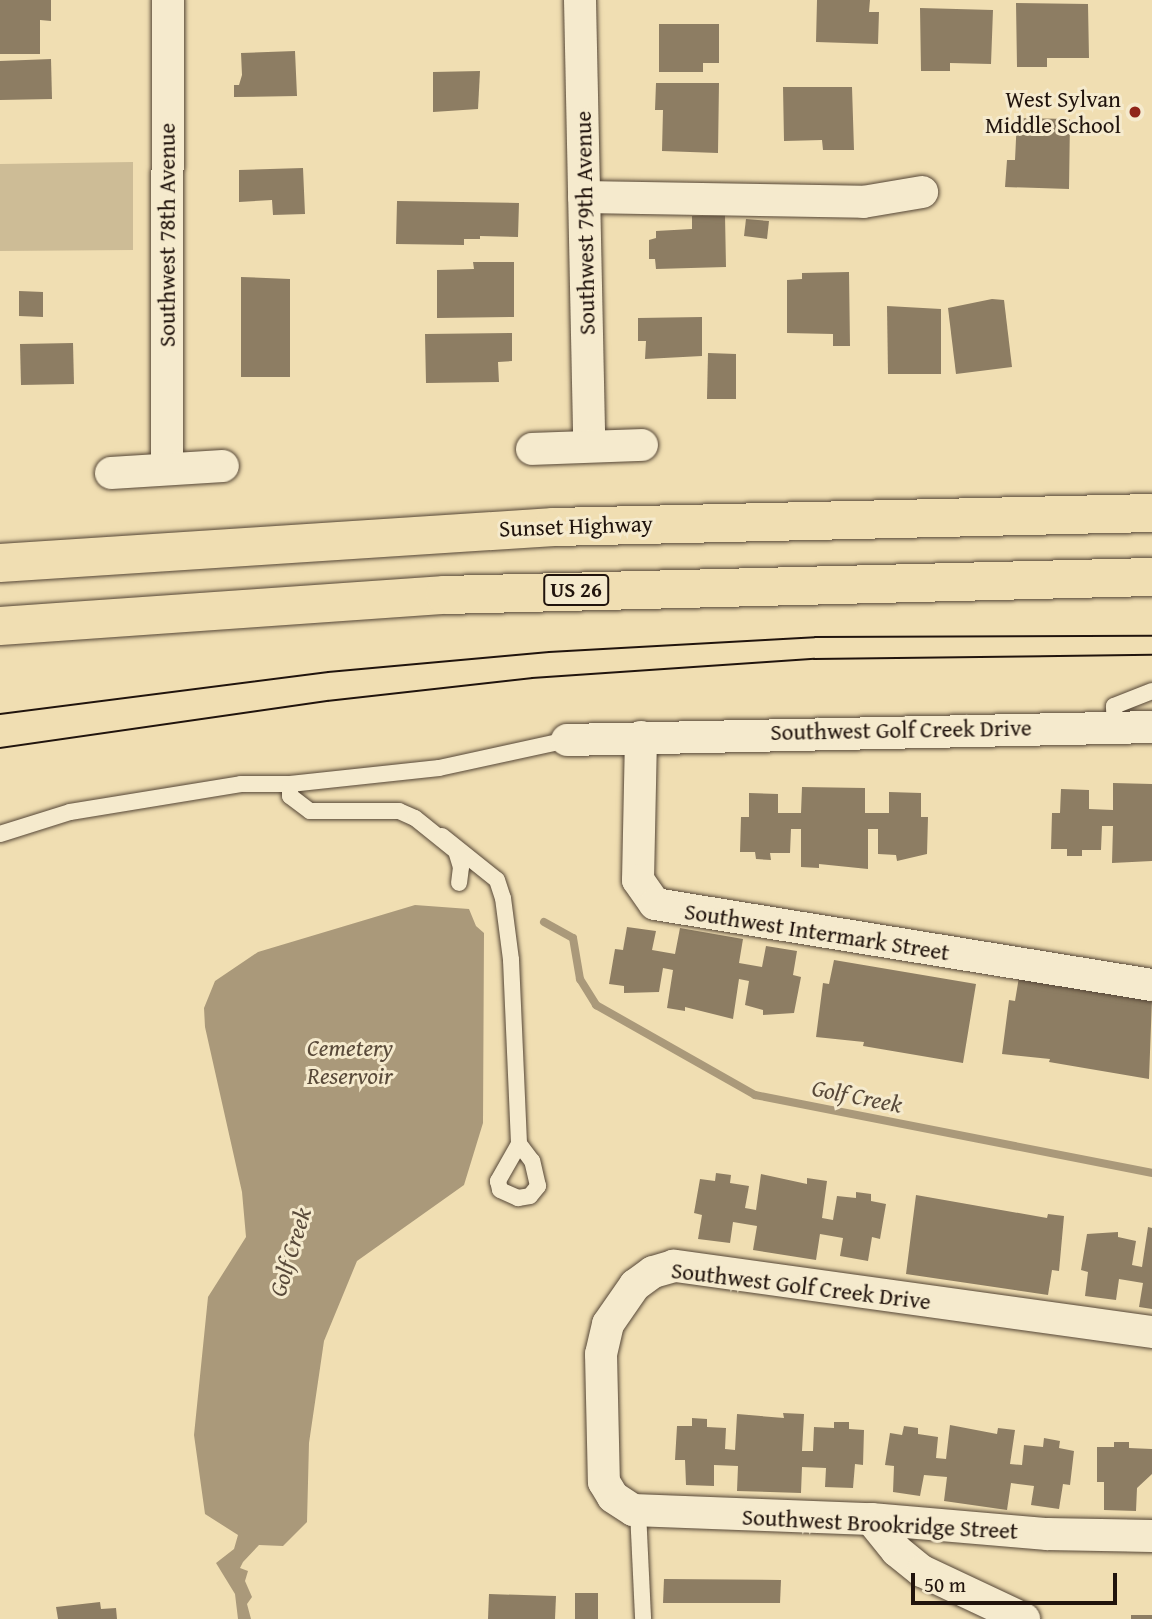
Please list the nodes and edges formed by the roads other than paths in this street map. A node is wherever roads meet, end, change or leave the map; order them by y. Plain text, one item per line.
1 (167, 0) edge
2 (580, 0) edge
3 (922, 192) dead end
4 (584, 197) junction
5 (642, 445) dead end
6 (589, 446) junction
7 (532, 449) dead end
8 (223, 466) dead end
9 (167, 469) junction
10 (111, 473) dead end
11 (1152, 513) edge
12 (0, 563) edge
13 (1152, 577) edge
14 (0, 626) edge
15 (1152, 691) edge
16 (1115, 727) junction
17 (1152, 727) edge
18 (641, 737) junction
19 (567, 740) joint
20 (290, 784) junction
21 (0, 834) edge
22 (442, 836) junction
23 (458, 883) dead end
24 (1152, 985) edge
25 (519, 1144) dead end
26 (1152, 1332) edge
27 (626, 1504) junction
28 (871, 1519) junction
29 (1152, 1536) edge
30 (643, 1619) edge
31 (1024, 1619) edge

1 - 9 street, Southwest 78th Avenue
2 - 4 street, Southwest 79th Avenue
3 - 4 street
4 - 6 street, Southwest 79th Avenue
5 - 6 street
6 - 7 street
8 - 9 street
9 - 10 street
11 - 12 highway, Sunset Highway
13 - 14 highway, US 26
15 - 16 lane
16 - 17 street, Southwest Golf Creek Drive
16 - 18 street, Southwest Golf Creek Drive
18 - 19 street, Southwest Golf Creek Drive
18 - 24 street, Southwest Intermark Street
19 - 20 lane
20 - 21 lane
20 - 22 lane
22 - 23 lane
22 - 25 lane
26 - 27 street, Southwest Golf Creek Drive
27 - 28 street, Southwest Brookridge Street
27 - 30 lane
28 - 29 street, Southwest Brookridge Street
28 - 31 street

